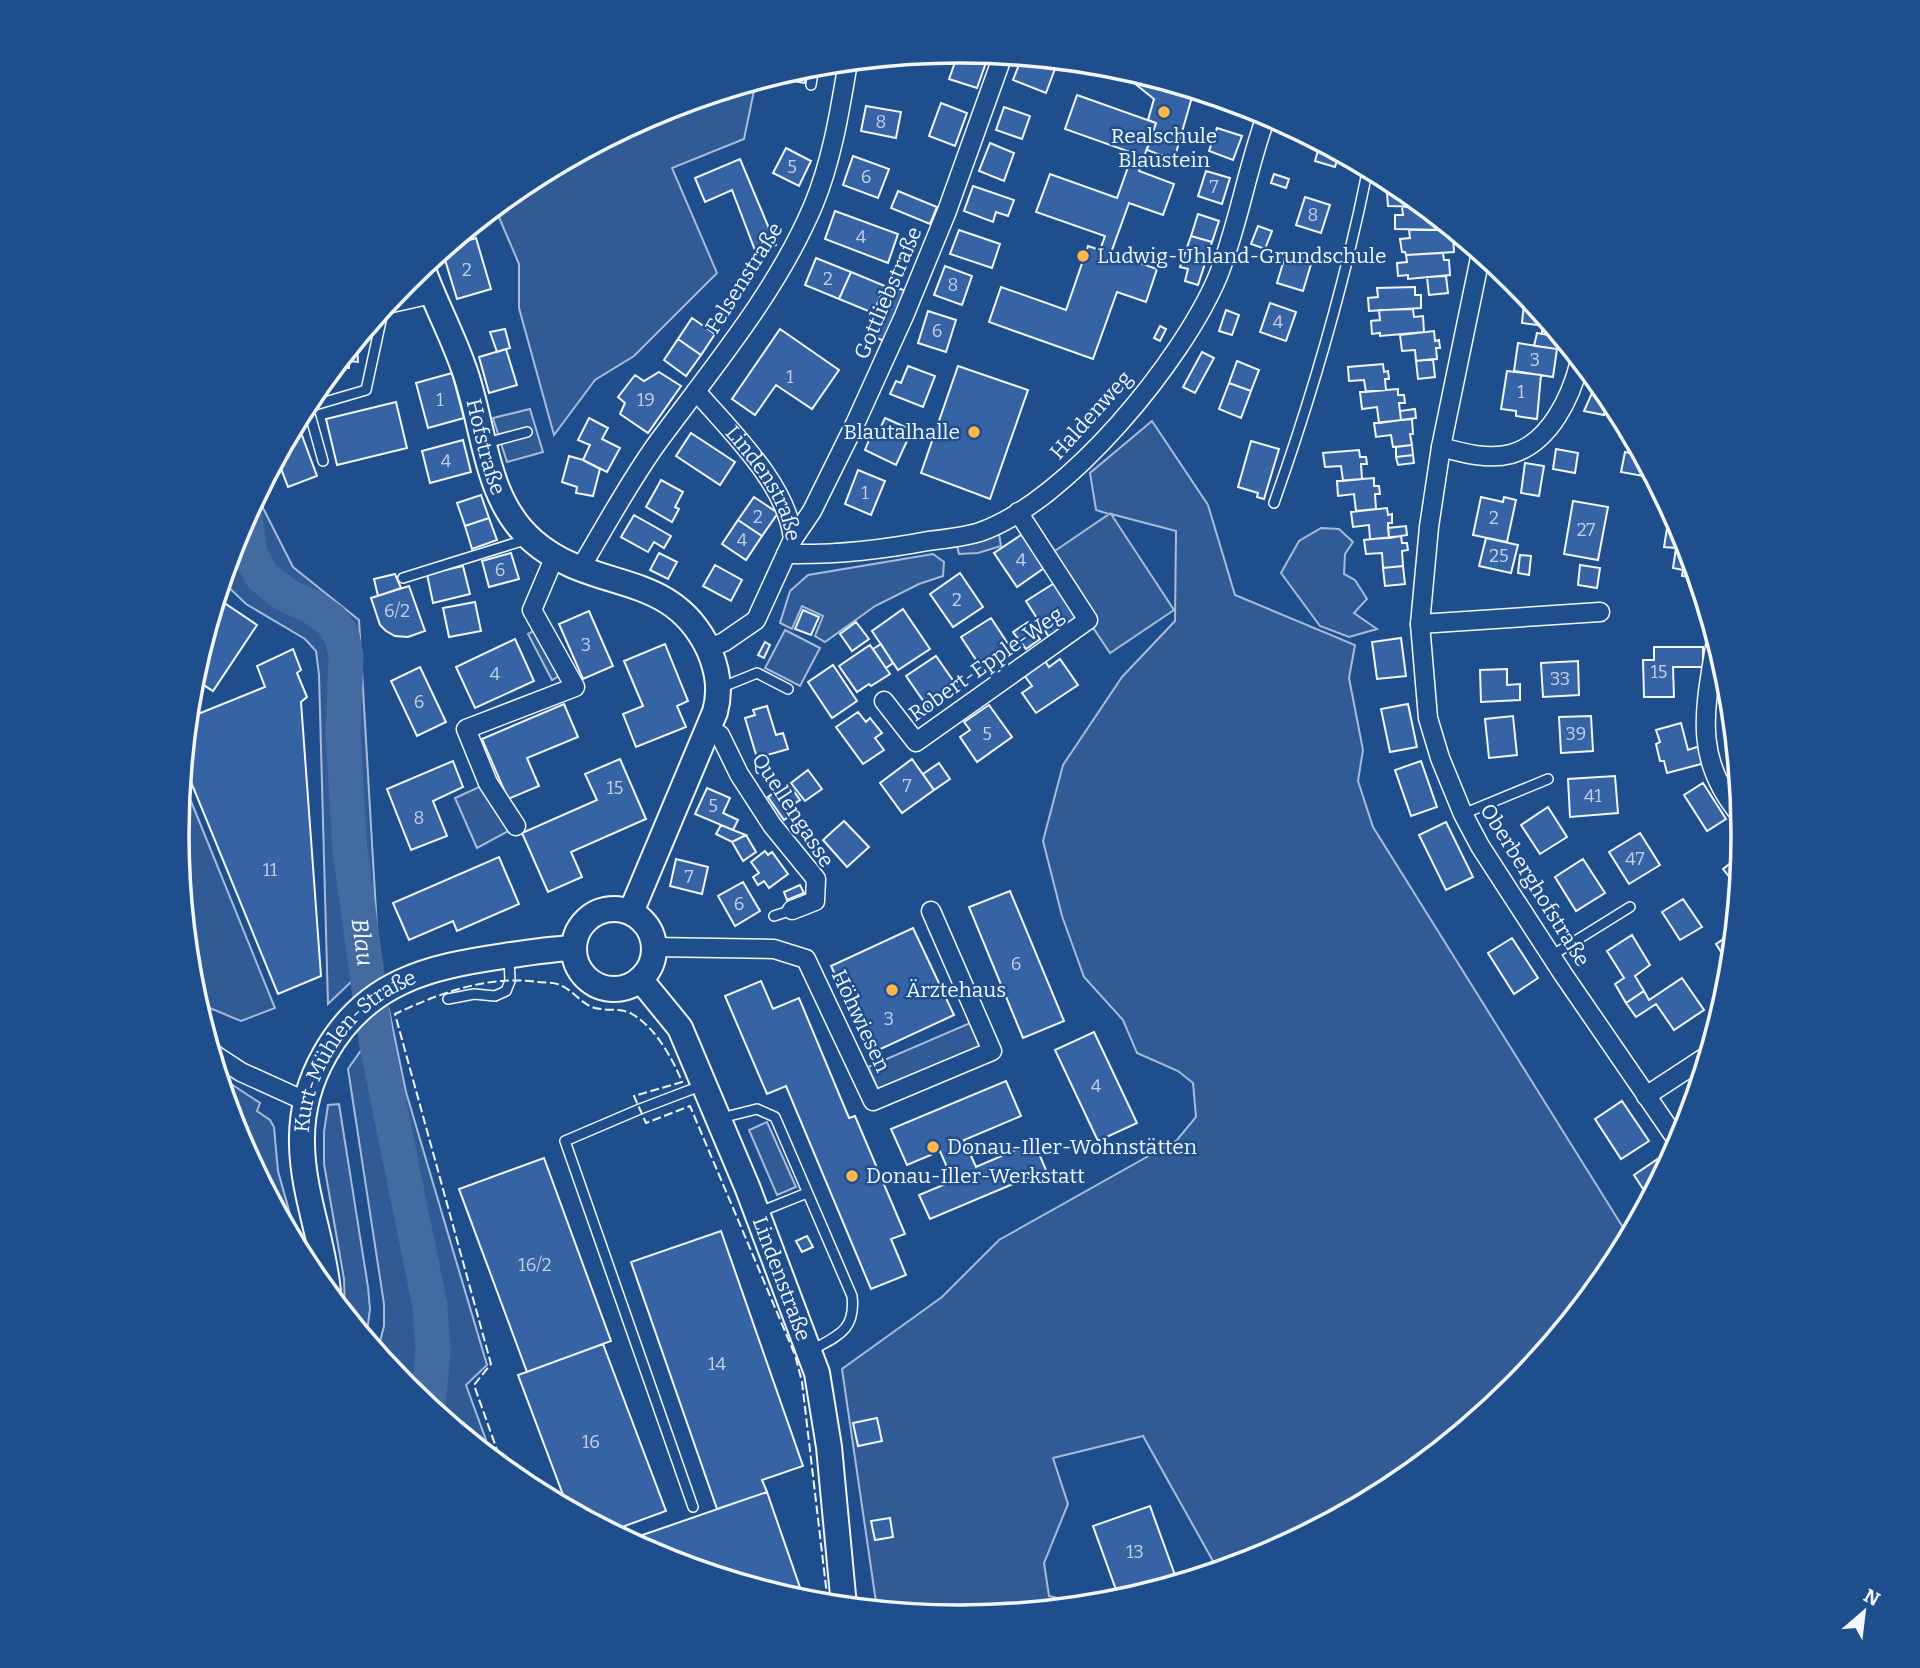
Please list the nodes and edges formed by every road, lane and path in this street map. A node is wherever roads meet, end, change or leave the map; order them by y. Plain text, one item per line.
1 (1000, 65) edge
2 (846, 72) edge
3 (812, 78) edge
4 (811, 85) dead end
5 (1263, 126) edge
6 (1366, 179) edge
7 (1479, 264) edge
8 (426, 278) edge
9 (432, 294) junction
10 (403, 301) edge
11 (381, 325) edge
12 (1576, 371) edge
13 (696, 391) junction
14 (321, 403) edge
15 (312, 417) edge
16 (527, 432) dead end
17 (484, 443) junction
18 (1441, 447) junction
19 (323, 461) dead end
20 (1274, 503) dead end
21 (1018, 512) junction
22 (531, 539) junction
23 (790, 546) junction
24 (555, 556) junction
25 (580, 569) junction
26 (403, 578) dead end
27 (1600, 612) dead end
28 (1420, 624) junction
29 (708, 649) junction
30 (1712, 667) edge
31 (785, 684) dead end
32 (719, 689) junction
33 (884, 701) dead end
34 (709, 728) junction
35 (1548, 779) dead end
36 (1730, 803) edge
37 (1463, 814) junction
38 (516, 826) dead end
39 (1630, 907) dead end
40 (792, 910) joint
41 (931, 911) dead end
42 (631, 912) junction
43 (774, 916) dead end
44 (654, 947) junction
45 (573, 948) junction
46 (508, 955) junction
47 (1551, 956) junction
48 (640, 979) junction
49 (448, 999) dead end
50 (223, 1060) edge
51 (1696, 1063) edge
52 (705, 1084) junction
53 (1646, 1096) junction
54 (305, 1101) junction
55 (719, 1119) junction
56 (1671, 1131) edge
57 (807, 1193) junction
58 (757, 1213) junction
59 (323, 1268) edge
60 (810, 1352) junction
61 (693, 1507) dead end
62 (843, 1595) edge

1 - 23 street, Gottliebstraße
2 - 13 street, Felsenstraße
3 - 4 lane
5 - 21 street, Haldenweg
6 - 20 lane
7 - 18 street, Oberberghofstraße
8 - 9 street, Hofstraße
9 - 10 street
9 - 17 street, Hofstraße
11 - 14 lane
12 - 18 street
13 - 23 street, Lindenstraße
13 - 25 street
15 - 19 lane
16 - 17 lane
17 - 22 street, Hofstraße
18 - 28 street, Oberberghofstraße
21 - 23 street, Haldenweg
21 - 33 street, Robert-Epple-Weg
22 - 24 street, Hofstraße
22 - 26 lane
23 - 29 street, Lindenstraße
24 - 25 street, Hofstraße
24 - 38 street
25 - 29 street, Hofstraße
27 - 28 street
28 - 37 street, Oberberghofstraße
29 - 32 street
30 - 36 street
31 - 32 lane
32 - 34 street
34 - 40 street, Quellengasse
34 - 42 street
35 - 37 lane
37 - 47 street, Oberberghofstraße
39 - 47 lane
40 - 43 lane
41 - 44 street, Höhwiesen
42 - 44 street
42 - 45 street
44 - 48 street
45 - 46 street, Kurt-Mühlen-Straße
45 - 48 street
46 - 49 lane
46 - 54 street, Kurt-Mühlen-Straße
47 - 53 street, Oberberghofstraße
48 - 52 street, Lindenstraße
50 - 54 street
51 - 53 street
52 - 55 street, Lindenstraße
52 - 61 lane
53 - 56 street, Oberberghofstraße
54 - 59 street, Kurt-Mühlen-Straße
55 - 57 lane
55 - 58 street, Lindenstraße
57 - 58 lane
57 - 60 lane
58 - 60 street, Lindenstraße
60 - 62 street, Lindenstraße

